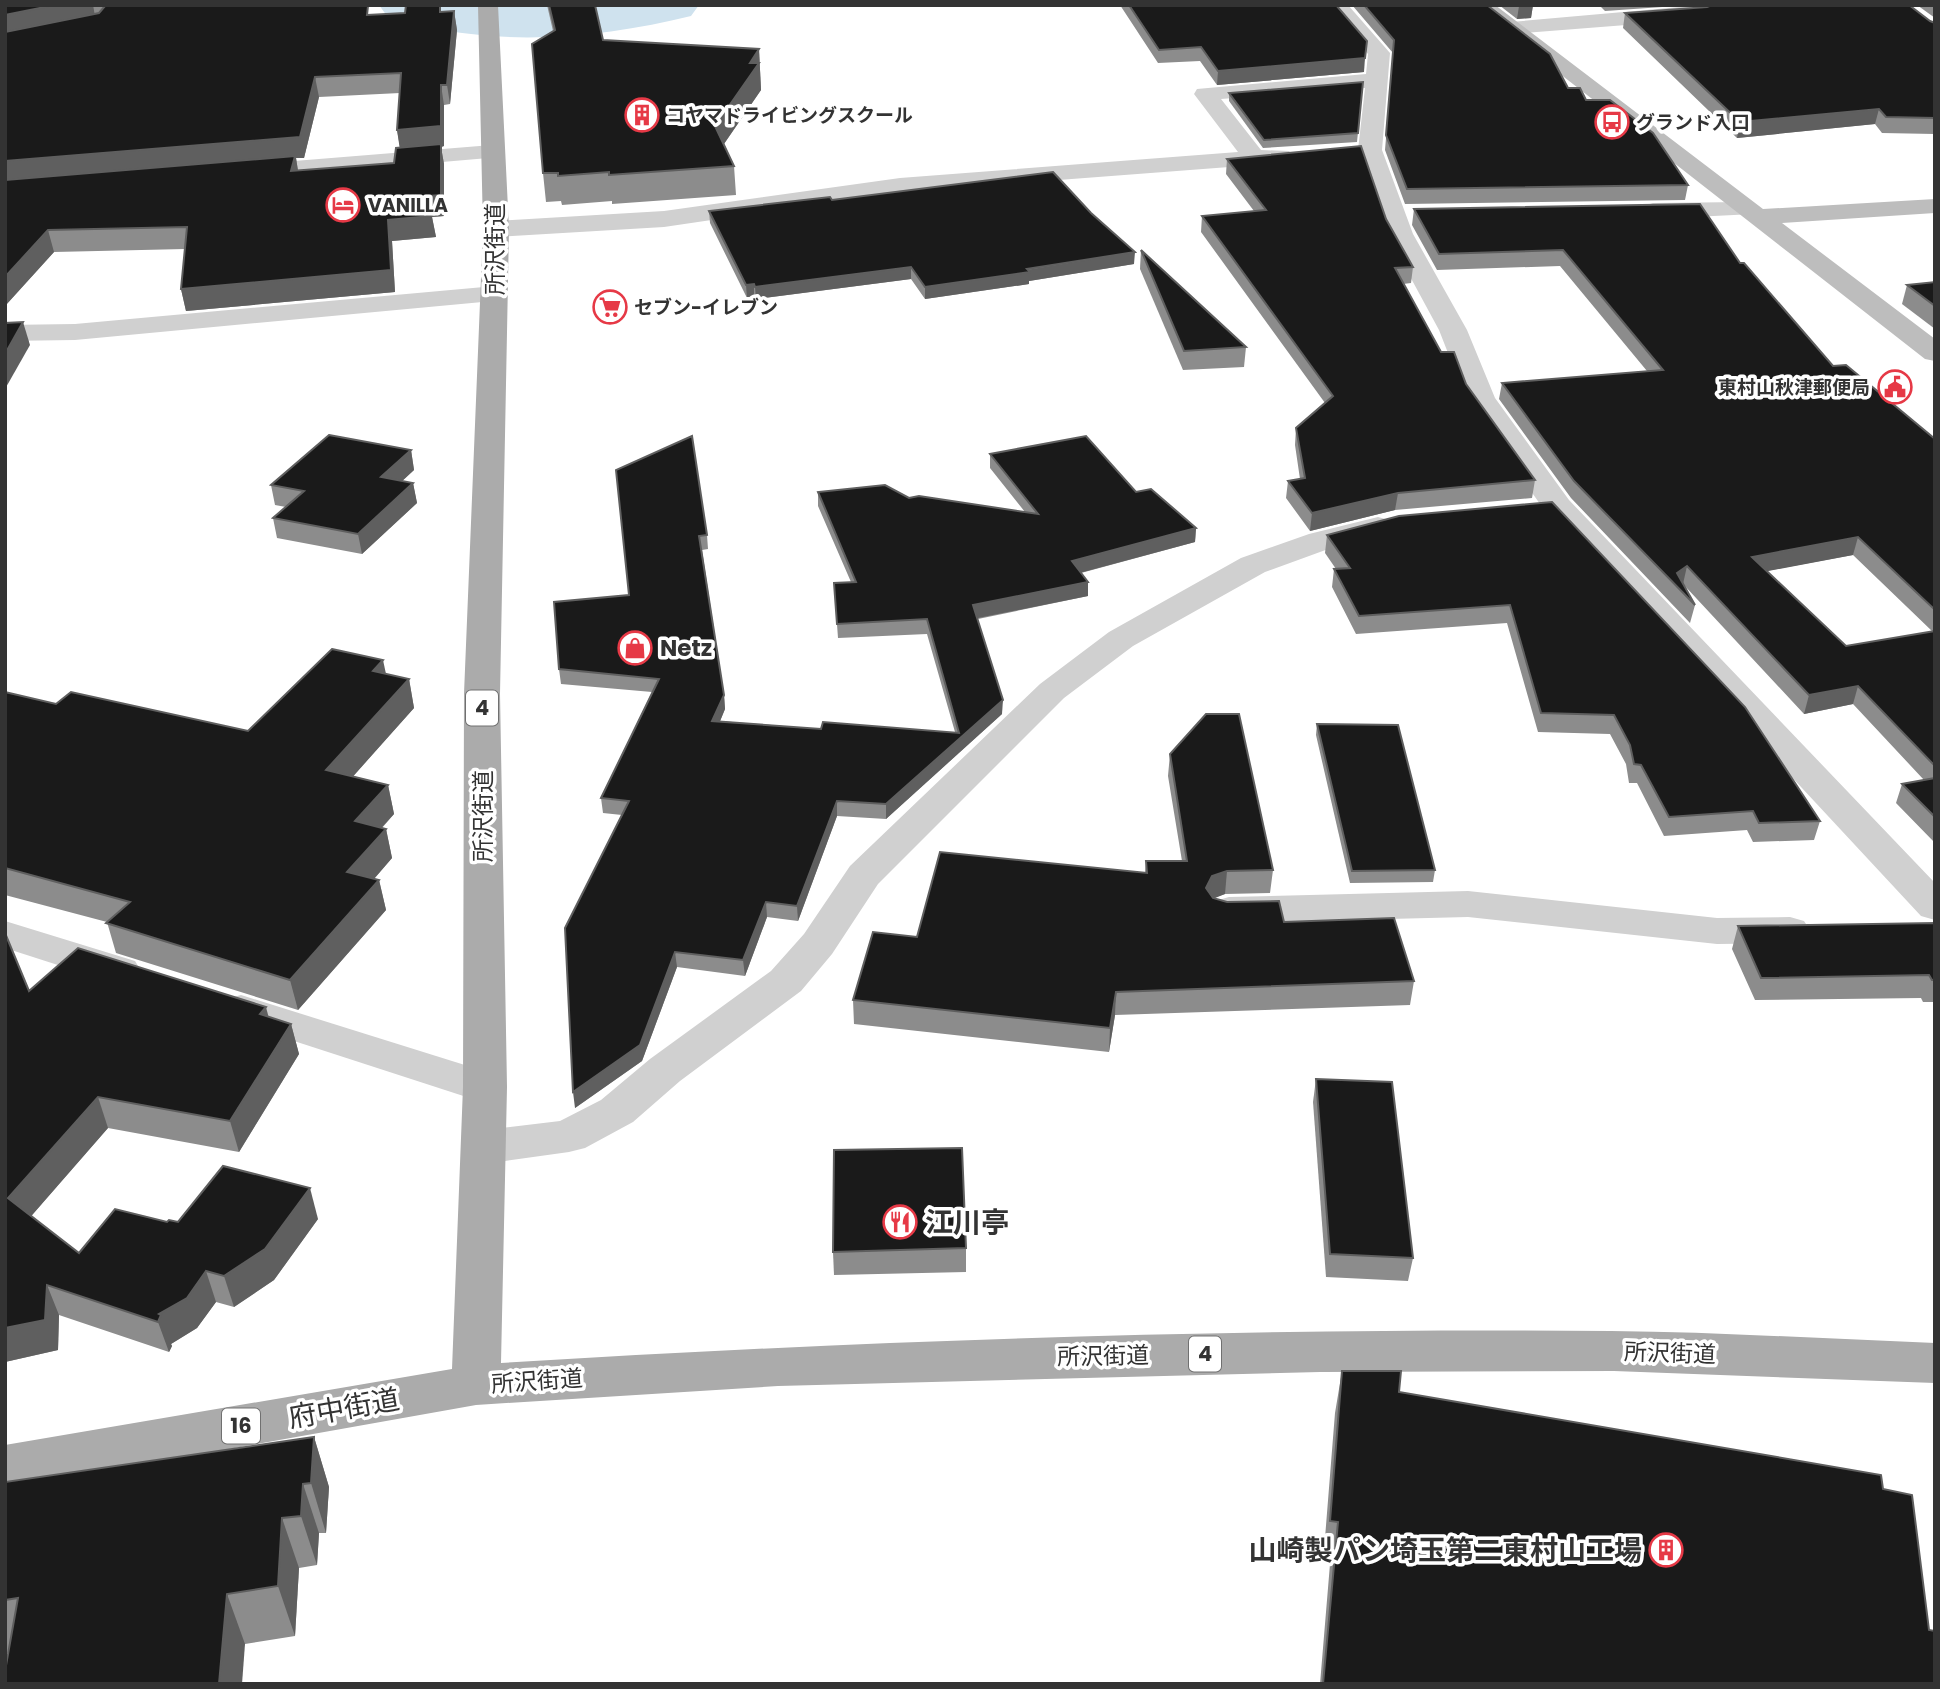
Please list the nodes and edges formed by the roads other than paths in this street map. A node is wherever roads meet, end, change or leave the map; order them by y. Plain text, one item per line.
1 (1336, 5) edge
2 (1482, 5) edge
3 (1713, 5) edge
4 (1588, 13) edge
5 (488, 18) edge
6 (1511, 29) junction
7 (1375, 80) junction
8 (492, 152) junction
9 (1306, 154) edge
10 (1254, 158) junction
11 (228, 174) edge
12 (1935, 206) edge
13 (1623, 211) edge
14 (1751, 213) junction
15 (496, 229) junction
16 (495, 294) junction
17 (5, 333) edge
18 (1935, 353) edge
19 (1558, 507) junction
20 (1518, 510) edge
21 (1410, 521) edge
22 (1226, 910) edge
23 (1926, 922) edge
24 (1826, 930) edge
25 (5, 934) edge
26 (155, 982) edge
27 (207, 999) edge
28 (485, 1087) junction
29 (484, 1147) junction
30 (1935, 1363) edge
31 (476, 1385) junction
32 (5, 1467) edge

1 - 7 street
2 - 6 street
3 - 4 street
4 - 6 street
5 - 8 main road, 所沢街道 / 4
6 - 14 street
7 - 10 street
7 - 19 street
8 - 11 street
8 - 15 main road, 所沢街道 / 4
9 - 10 street
10 - 15 street
12 - 14 street
13 - 14 street
14 - 18 street
15 - 16 main road, 所沢街道 / 4
16 - 17 street
16 - 28 main road, 所沢街道 / 4
19 - 20 street
19 - 23 street
21 - 29 street
22 - 24 street
25 - 26 street
27 - 28 street
28 - 29 main road, 所沢街道 / 4
29 - 31 main road, 所沢街道 / 4
30 - 31 main road, 所沢街道 / 4
31 - 32 main road, 府中街道 / 16

